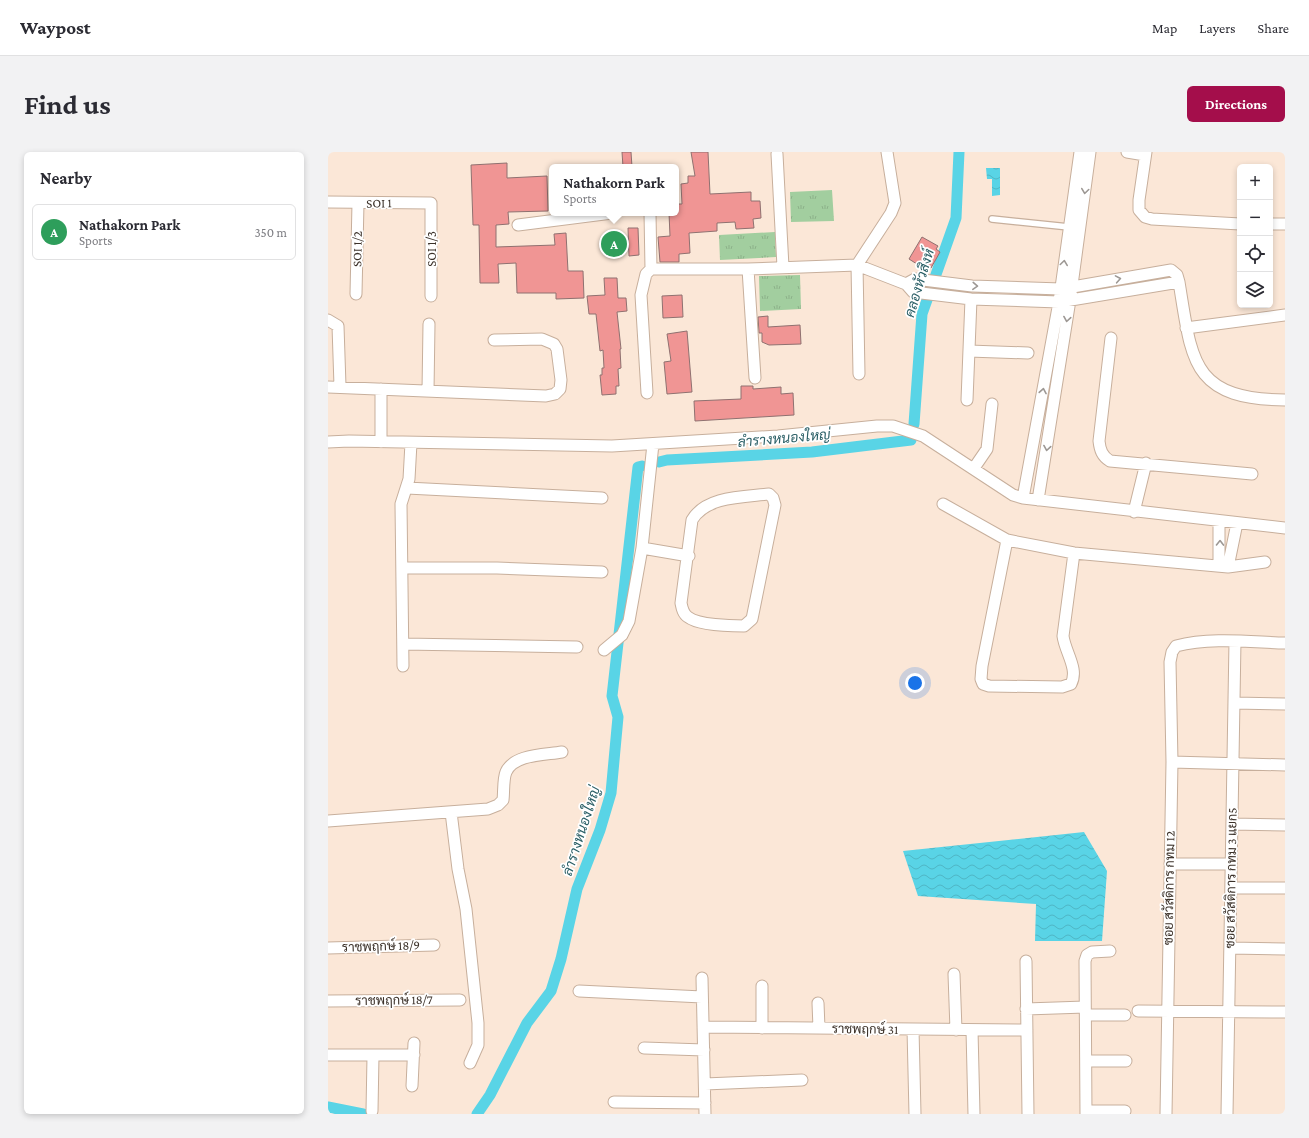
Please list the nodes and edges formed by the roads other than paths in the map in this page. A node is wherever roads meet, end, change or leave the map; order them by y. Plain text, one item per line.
1 (887, 152) edge
2 (1080, 152) edge
3 (1090, 152) edge
4 (1127, 152) edge
5 (1146, 153) edge
6 (777, 154) dead end
7 (328, 202) edge
8 (431, 203) joint
9 (358, 204) junction
10 (588, 216) edge
11 (650, 216) edge
12 (992, 219) dead end
13 (1237, 224) edge
14 (1273, 224) edge
15 (1285, 224) edge
16 (518, 225) dead end
17 (1069, 227) junction
18 (857, 265) junction
19 (783, 267) junction
20 (652, 269) junction
21 (748, 269) junction
22 (1179, 282) junction
23 (906, 284) junction
24 (1066, 288) junction
25 (356, 294) dead end
26 (431, 296) dead end
27 (971, 299) junction
28 (1064, 301) junction
29 (1285, 315) edge
30 (328, 320) edge
31 (429, 324) dead end
32 (1186, 328) junction
33 (1111, 338) dead end
34 (494, 340) dead end
35 (969, 351) junction
36 (1028, 353) dead end
37 (859, 374) dead end
38 (755, 378) dead end
39 (328, 386) edge
40 (340, 386) junction
41 (381, 389) junction
42 (428, 391) junction
43 (647, 393) dead end
44 (967, 400) dead end
45 (1285, 400) edge
46 (992, 404) dead end
47 (328, 442) edge
48 (381, 442) junction
49 (410, 443) junction
50 (653, 444) junction
51 (1146, 463) junction
52 (974, 468) junction
53 (1252, 474) dead end
54 (407, 488) junction
55 (602, 498) dead end
56 (1023, 498) junction
57 (1038, 500) junction
58 (943, 504) dead end
59 (1134, 512) junction
60 (1219, 521) junction
61 (1237, 523) junction
62 (1285, 528) edge
63 (1007, 540) junction
64 (642, 548) junction
65 (1074, 553) junction
66 (689, 556) junction
67 (1265, 562) dead end
68 (1224, 566) junction
69 (402, 568) junction
70 (602, 572) dead end
71 (1235, 641) junction
72 (1285, 643) edge
73 (403, 644) junction
74 (577, 647) dead end
75 (608, 648) dead end
76 (403, 666) dead end
77 (1234, 703) junction
78 (1285, 704) edge
79 (562, 752) dead end
80 (1172, 762) junction
81 (1233, 764) junction
82 (1285, 765) edge
83 (451, 812) junction
84 (328, 821) edge
85 (1232, 824) junction
86 (1285, 825) edge
87 (1170, 864) junction
88 (1231, 864) junction
89 (1231, 888) junction
90 (1285, 888) edge
91 (434, 944) dead end
92 (328, 948) edge
93 (1230, 948) junction
94 (1285, 949) edge
95 (1110, 951) dead end
96 (1026, 961) dead end
97 (954, 974) dead end
98 (702, 978) dead end
99 (762, 986) dead end
100 (579, 991) dead end
101 (702, 997) junction
102 (460, 1000) dead end
103 (328, 1001) edge
104 (818, 1003) dead end
105 (1026, 1009) junction
106 (1086, 1011) junction
107 (1138, 1011) dead end
108 (1167, 1011) junction
109 (1229, 1012) junction
110 (1285, 1012) edge
111 (1125, 1015) dead end
112 (703, 1027) junction
113 (762, 1028) junction
114 (819, 1028) junction
115 (913, 1029) junction
116 (956, 1030) junction
117 (972, 1030) junction
118 (1027, 1030) junction
119 (414, 1044) dead end
120 (644, 1048) dead end
121 (704, 1050) junction
122 (328, 1055) edge
123 (414, 1055) junction
124 (373, 1056) junction
125 (1086, 1061) junction
126 (1126, 1061) dead end
127 (470, 1063) dead end
128 (802, 1080) dead end
129 (705, 1084) junction
130 (412, 1086) dead end
131 (614, 1102) dead end
132 (705, 1102) junction
133 (372, 1111) dead end
134 (1125, 1111) dead end
135 (1086, 1112) edge
136 (705, 1114) edge
137 (915, 1114) edge
138 (974, 1114) edge
139 (1028, 1114) edge
140 (1166, 1114) edge
141 (1227, 1114) edge

1 - 18 street
2 - 17 street
3 -> 24 street
4 - 5 street
5 - 13 street
6 - 19 street
7 - 9 street, SOI 1
8 - 9 street, SOI 1
8 - 26 street, SOI 1/3
9 - 25 street, SOI 1/2
10 - 16 street
11 - 20 street
12 - 17 lane
14 - 15 street
24 -> 17 street
18 - 19 street
18 - 23 street
18 - 37 street
19 - 21 street
20 - 21 street
20 - 43 street
21 - 38 street
24 -> 22 street
22 - 28 street
22 - 32 street
23 -> 24 street
23 - 27 street
24 - 28 street
27 - 28 street
27 - 35 street
56 -> 28 street
28 -> 57 street
29 - 32 street
30 - 40 street
31 - 42 street
32 - 45 street
33 - 51 street
34 - 42 street
35 - 36 street
35 - 44 street
39 - 40 street
40 - 41 street
41 - 42 street
41 - 48 street
46 - 52 street
47 - 48 street
48 - 49 street
49 - 50 street
49 - 54 street
50 - 52 street
50 - 64 street
51 - 53 street
51 - 59 street
52 - 56 street
54 - 55 street
54 - 69 street
56 - 57 street
57 - 59 street
58 - 63 street
59 - 60 street
60 - 61 street
68 -> 60 street
61 - 62 street
61 - 68 street
63 - 65 street
63 - 65 street
64 - 66 street
64 - 75 street
65 - 68 street
66 - 66 street
67 - 68 street
69 - 70 street
69 - 73 street
71 - 72 street
71 - 77 street, ซอย สวัสดิการ กทม 3 แยก5
71 - 80 street, ซอย สวัสดิการ กทม 12
73 - 74 street
73 - 76 street
77 - 78 street
77 - 81 street, ซอย สวัสดิการ กทม 3 แยก5
79 - 83 street
80 - 81 street
80 - 87 street, ซอย สวัสดิการ กทม 12
81 - 82 street
81 - 85 street, ซอย สวัสดิการ กทม 3 แยก5
83 - 84 street
83 - 127 street
85 - 86 street
85 - 88 street, ซอย สวัสดิการ กทม 3 แยก5
87 - 88 street
87 - 108 street, ซอย สวัสดิการ กทม 12
88 - 89 street, ซอย สวัสดิการ กทม 3 แยก5
89 - 90 street
89 - 93 street, ซอย สวัสดิการ กทม 3 แยก5
91 - 92 street, ราชพฤกษ์ 18/9
93 - 94 street
93 - 109 street, ซอย สวัสดิการ กทม 3 แยก5
95 - 106 street
96 - 105 street
97 - 116 street
98 - 101 street
99 - 113 street
100 - 101 street
101 - 112 street
102 - 103 street, ราชพฤกษ์ 18/7
104 - 114 street
105 - 106 street
105 - 118 street
106 - 111 street
106 - 125 street
107 - 108 street
108 - 109 street
108 - 140 street, ซอย สวัสดิการ กทม 12
109 - 110 street
109 - 141 street, ซอย สวัสดิการ กทม 3 แยก5
112 - 113 street, ราชพฤกษ์ 31
112 - 121 street
113 - 114 street, ราชพฤกษ์ 31
114 - 115 street, ราชพฤกษ์ 31
115 - 116 street, ราชพฤกษ์ 31
115 - 137 street
116 - 117 street, ราชพฤกษ์ 31
117 - 118 street, ราชพฤกษ์ 31
117 - 138 street
118 - 139 street
119 - 123 street
120 - 121 street
121 - 129 street
122 - 124 street
123 - 124 street
123 - 130 street
124 - 133 street
125 - 126 street
125 - 135 street
128 - 129 street
129 - 132 street
131 - 132 street
132 - 136 street
134 - 135 street

